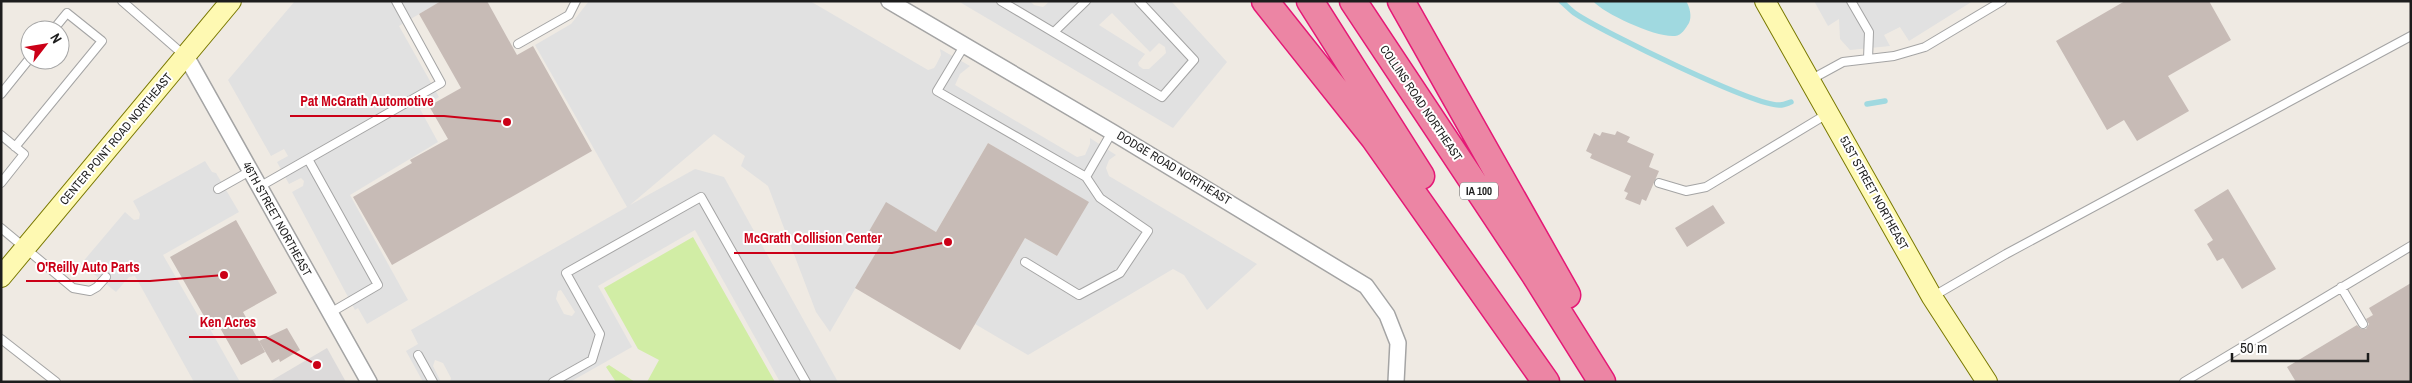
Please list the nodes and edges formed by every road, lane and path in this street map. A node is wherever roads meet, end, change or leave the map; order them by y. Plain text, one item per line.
1 (122, 1) edge
2 (231, 1) edge
3 (396, 1) edge
4 (576, 1) edge
5 (1001, 1) edge
6 (1086, 1) edge
7 (1139, 1) edge
8 (1264, 1) edge
9 (1310, 1) edge
10 (1353, 1) edge
11 (1401, 1) edge
12 (1765, 1) edge
13 (1851, 1) edge
14 (2002, 1) edge
15 (892, 2) edge
16 (61, 20) edge
17 (1054, 32) junction
18 (2411, 36) edge
19 (518, 44) dead end
20 (964, 46) junction
21 (186, 56) junction
22 (1868, 59) junction
23 (20, 70) edge
24 (1810, 80) junction
25 (1, 94) edge
26 (1828, 113) junction
27 (1112, 132) junction
28 (1, 135) edge
29 (16, 147) junction
30 (308, 159) junction
31 (250, 171) junction
32 (1086, 177) junction
33 (1, 183) edge
34 (1659, 184) dead end
35 (259, 187) junction
36 (218, 190) dead end
37 (1, 228) edge
38 (2411, 246) edge
39 (25, 248) junction
40 (1025, 262) dead end
41 (1, 277) edge
42 (106, 277) dead end
43 (2341, 287) junction
44 (1932, 297) junction
45 (330, 313) junction
46 (2363, 324) dead end
47 (1, 339) edge
48 (418, 355) dead end
49 (56, 382) edge
50 (369, 382) edge
51 (433, 382) edge
52 (553, 382) edge
53 (806, 382) edge
54 (1396, 382) edge
55 (1546, 382) edge
56 (1553, 382) edge
57 (1602, 382) edge
58 (1606, 382) edge
59 (1987, 382) edge
60 (2184, 382) edge

1 - 21 lane
2 - 21 street, CENTER POINT ROAD NORTHEAST
3 - 30 lane
4 - 19 lane
5 - 17 lane
6 - 17 lane
7 - 17 lane
8 - 55 highway
9 - 56 highway
10 - 57 highway, COLLINS ROAD NORTHEAST / IA 100
11 - 58 highway
12 - 24 street, 51ST STREET NORTHEAST
13 - 22 lane
14 - 22 lane
15 - 20 street, DODGE ROAD NORTHEAST
16 - 29 lane
18 - 44 lane
20 - 27 street, DODGE ROAD NORTHEAST
20 - 32 lane
21 - 31 street, 46TH STREET NORTHEAST
21 - 39 street, CENTER POINT ROAD NORTHEAST
22 - 24 lane
23 - 25 lane
24 - 26 street, 51ST STREET NORTHEAST
26 - 34 lane
26 - 44 street, 51ST STREET NORTHEAST
27 - 32 lane
27 - 54 street, DODGE ROAD NORTHEAST
28 - 29 lane
29 - 33 lane
30 - 35 lane
30 - 45 lane
31 - 35 street, 46TH STREET NORTHEAST
31 - 36 lane
32 - 40 lane
35 - 45 street, 46TH STREET NORTHEAST
37 - 39 lane
38 - 43 lane
39 - 41 street, CENTER POINT ROAD NORTHEAST
39 - 42 lane
43 - 46 lane
43 - 60 lane
44 - 59 street, 51ST STREET NORTHEAST
45 - 50 street, 46TH STREET NORTHEAST
47 - 49 lane
48 - 51 lane
52 - 53 lane

